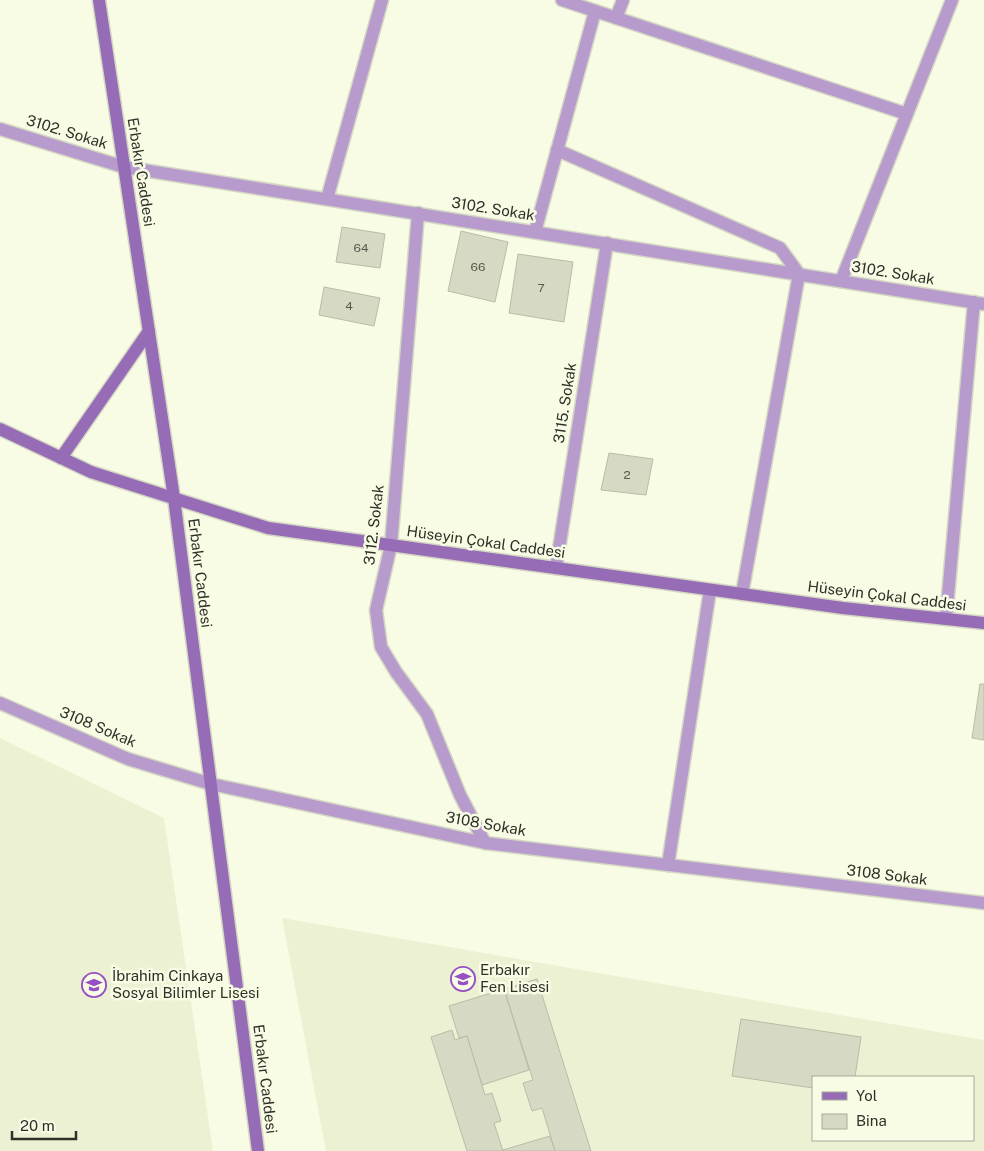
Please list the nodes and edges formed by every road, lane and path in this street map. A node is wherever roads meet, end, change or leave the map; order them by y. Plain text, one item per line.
1 (99, 0) edge
2 (382, 0) edge
3 (562, 0) edge
4 (623, 0) edge
5 (952, 0) edge
6 (595, 11) junction
7 (616, 18) junction
8 (907, 114) junction
9 (0, 129) edge
10 (557, 150) junction
11 (124, 166) junction
12 (327, 199) junction
13 (418, 214) junction
14 (535, 232) junction
15 (606, 243) junction
16 (799, 274) junction
17 (841, 281) junction
18 (979, 303) edge
19 (149, 332) junction
20 (0, 429) edge
21 (61, 458) junction
22 (174, 498) junction
23 (391, 545) junction
24 (556, 568) junction
25 (710, 590) junction
26 (742, 594) junction
27 (946, 619) junction
28 (984, 623) edge
29 (0, 703) edge
30 (210, 784) junction
31 (485, 843) junction
32 (668, 865) junction
33 (984, 903) edge
34 (258, 1151) edge

1 - 11 street, Erbakır Caddesi
2 - 12 street
3 - 6 street
4 - 7 street
5 - 8 street
6 - 7 street
6 - 10 street
7 - 8 street
8 - 17 street
9 - 11 street, 3102. Sokak
10 - 14 street
10 - 16 street
11 - 12 street, 3102. Sokak
11 - 19 street, Erbakır Caddesi
12 - 13 street, 3102. Sokak
13 - 14 street, 3102. Sokak
13 - 23 street, 3112. Sokak
14 - 15 street, 3102. Sokak
15 - 16 street, 3102. Sokak
15 - 24 street, 3115. Sokak
16 - 17 street, 3102. Sokak
16 - 26 street
17 - 18 street, 3102. Sokak
18 - 27 street
19 - 21 street
19 - 22 street, Erbakır Caddesi
20 - 21 street, Hüseyin Çokal Caddesi
21 - 22 street, Hüseyin Çokal Caddesi
22 - 23 street, Hüseyin Çokal Caddesi
22 - 30 street, Erbakır Caddesi
23 - 24 street, Hüseyin Çokal Caddesi
23 - 31 street, 3112. Sokak
24 - 25 street, Hüseyin Çokal Caddesi
25 - 26 street, Hüseyin Çokal Caddesi
25 - 32 street
26 - 27 street, Hüseyin Çokal Caddesi
27 - 28 street, Hüseyin Çokal Caddesi
29 - 30 street, 3108 Sokak
30 - 31 street, 3108 Sokak
30 - 34 street, Erbakır Caddesi
31 - 32 street, 3108 Sokak
32 - 33 street, 3108 Sokak

